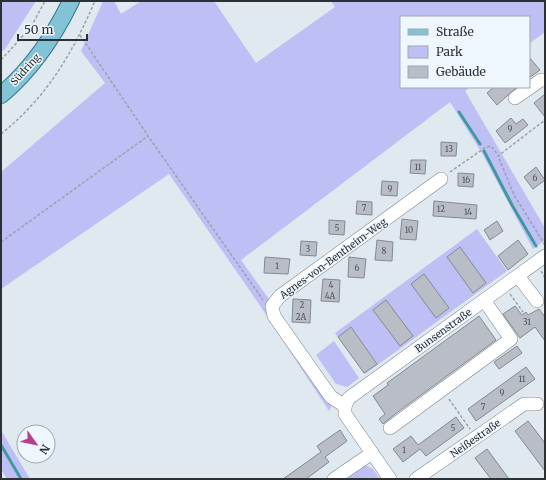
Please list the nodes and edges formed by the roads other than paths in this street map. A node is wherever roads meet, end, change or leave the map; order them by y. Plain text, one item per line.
1 (71, 1) edge
2 (545, 80) edge
3 (529, 88) edge
4 (530, 88) edge
5 (1, 95) edge
6 (515, 98) dead end
7 (441, 179) road end
8 (545, 256) edge
9 (518, 276) junction
10 (484, 300) junction
11 (537, 301) dead end
12 (536, 404) dead end
13 (345, 406) junction
14 (390, 428) dead end
15 (372, 454) junction
16 (418, 478) edge
17 (334, 479) edge
18 (390, 479) edge

1 - 5 main road, Südring
2 - 4 street
3 - 6 street
7 - 13 street, Agnes-von-Bentheim-Weg
8 - 9 street, Bunsenstraße
9 - 10 street, Bunsenstraße
9 - 11 street
10 - 13 street, Bunsenstraße
10 - 14 street
12 - 16 street, Neißestraße
13 - 15 street
15 - 17 street
15 - 18 street

